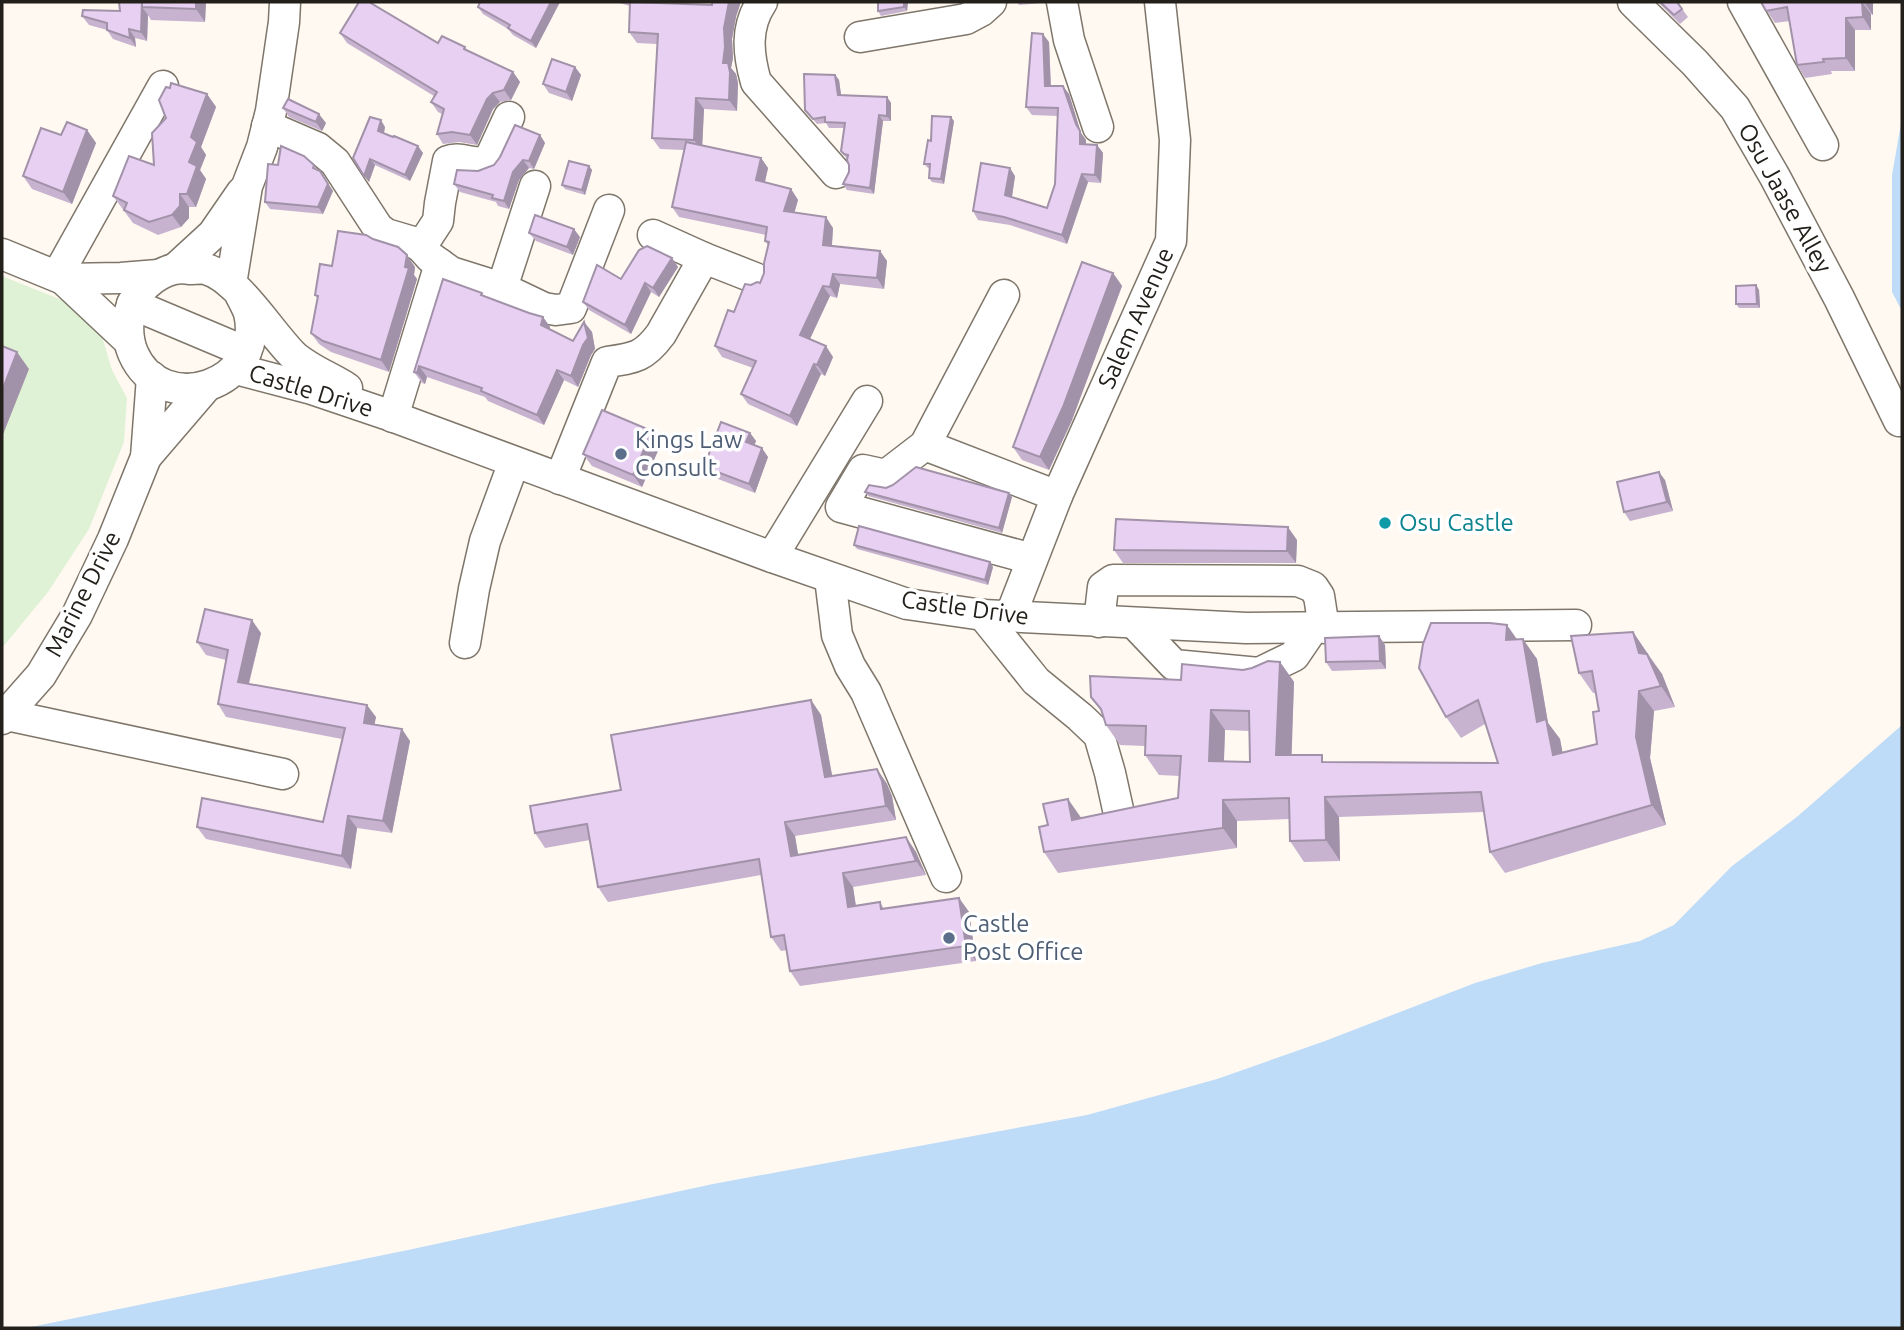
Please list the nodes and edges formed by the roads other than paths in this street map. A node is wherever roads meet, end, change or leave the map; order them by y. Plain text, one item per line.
1 (285, 2) edge
2 (762, 2) edge
3 (991, 2) edge
4 (1062, 2) edge
5 (1160, 2) edge
6 (1633, 2) edge
7 (1743, 2) edge
8 (860, 37) dead end
9 (163, 86) edge
10 (509, 117) dead end
11 (267, 127) junction
12 (1098, 127) dead end
13 (1823, 145) dead end
14 (836, 173) dead end
15 (247, 186) junction
16 (536, 186) dead end
17 (610, 210) dead end
18 (653, 236) dead end
19 (2, 254) edge
20 (431, 256) junction
21 (704, 258) junction
22 (167, 272) junction
23 (60, 277) junction
24 (755, 278) dead end
25 (502, 288) junction
26 (236, 289) junction
27 (1004, 295) dead end
28 (132, 304) junction
29 (129, 341) junction
30 (241, 360) junction
31 (152, 377) junction
32 (206, 387) junction
33 (867, 401) dead end
34 (389, 415) junction
35 (1899, 421) dead end
36 (925, 445) junction
37 (146, 457) junction
38 (514, 462) junction
39 (560, 479) junction
40 (1057, 496) junction
41 (772, 557) junction
42 (1032, 559) junction
43 (830, 578) junction
44 (1005, 617) junction
45 (1099, 622) junction
46 (1135, 624) junction
47 (1576, 625) dead end
48 (1319, 628) junction
49 (466, 643) dead end
50 (4, 717) edge
51 (283, 774) dead end
52 (1119, 814) edge
53 (946, 877) dead end

1 - 11 street
2 - 14 street
3 - 8 street
4 - 12 street
5 - 40 street, Salem Avenue
6 - 35 street, Osu Jaase Alley
7 - 13 street
9 - 23 street
10 - 20 street
11 - 15 street
11 - 20 street
15 - 22 street
15 - 26 street
16 - 25 street
17 - 25 street
18 - 21 street
19 - 23 street
20 - 25 street
20 - 34 street
21 - 24 street
21 - 39 street
22 - 23 street
22 - 26 street
22 - 28 street
23 - 29 street
26 - 30 street
26 - 34 street, Castle Drive
27 - 36 street
28 - 29 street
28 - 30 street, Castle Drive
29 - 31 street
30 - 32 street
30 - 34 street, Castle Drive
31 - 32 street
31 - 37 street, Marine Drive
32 - 37 street, Marine Drive
33 - 41 street
34 - 38 street, Castle Drive
36 - 40 street
36 - 42 street
37 - 50 street, Marine Drive
38 - 39 street, Castle Drive
38 - 49 street
39 - 41 street, Castle Drive
40 - 42 street, Salem Avenue
41 - 43 street, Castle Drive
42 - 44 street, Salem Avenue
43 - 44 street, Castle Drive
43 - 53 street
44 - 45 street, Castle Drive
44 - 52 street
45 - 46 street, Castle Drive
45 - 48 street
46 - 48 street, Castle Drive
46 - 48 street
47 - 48 street, Castle Drive
50 - 51 street

